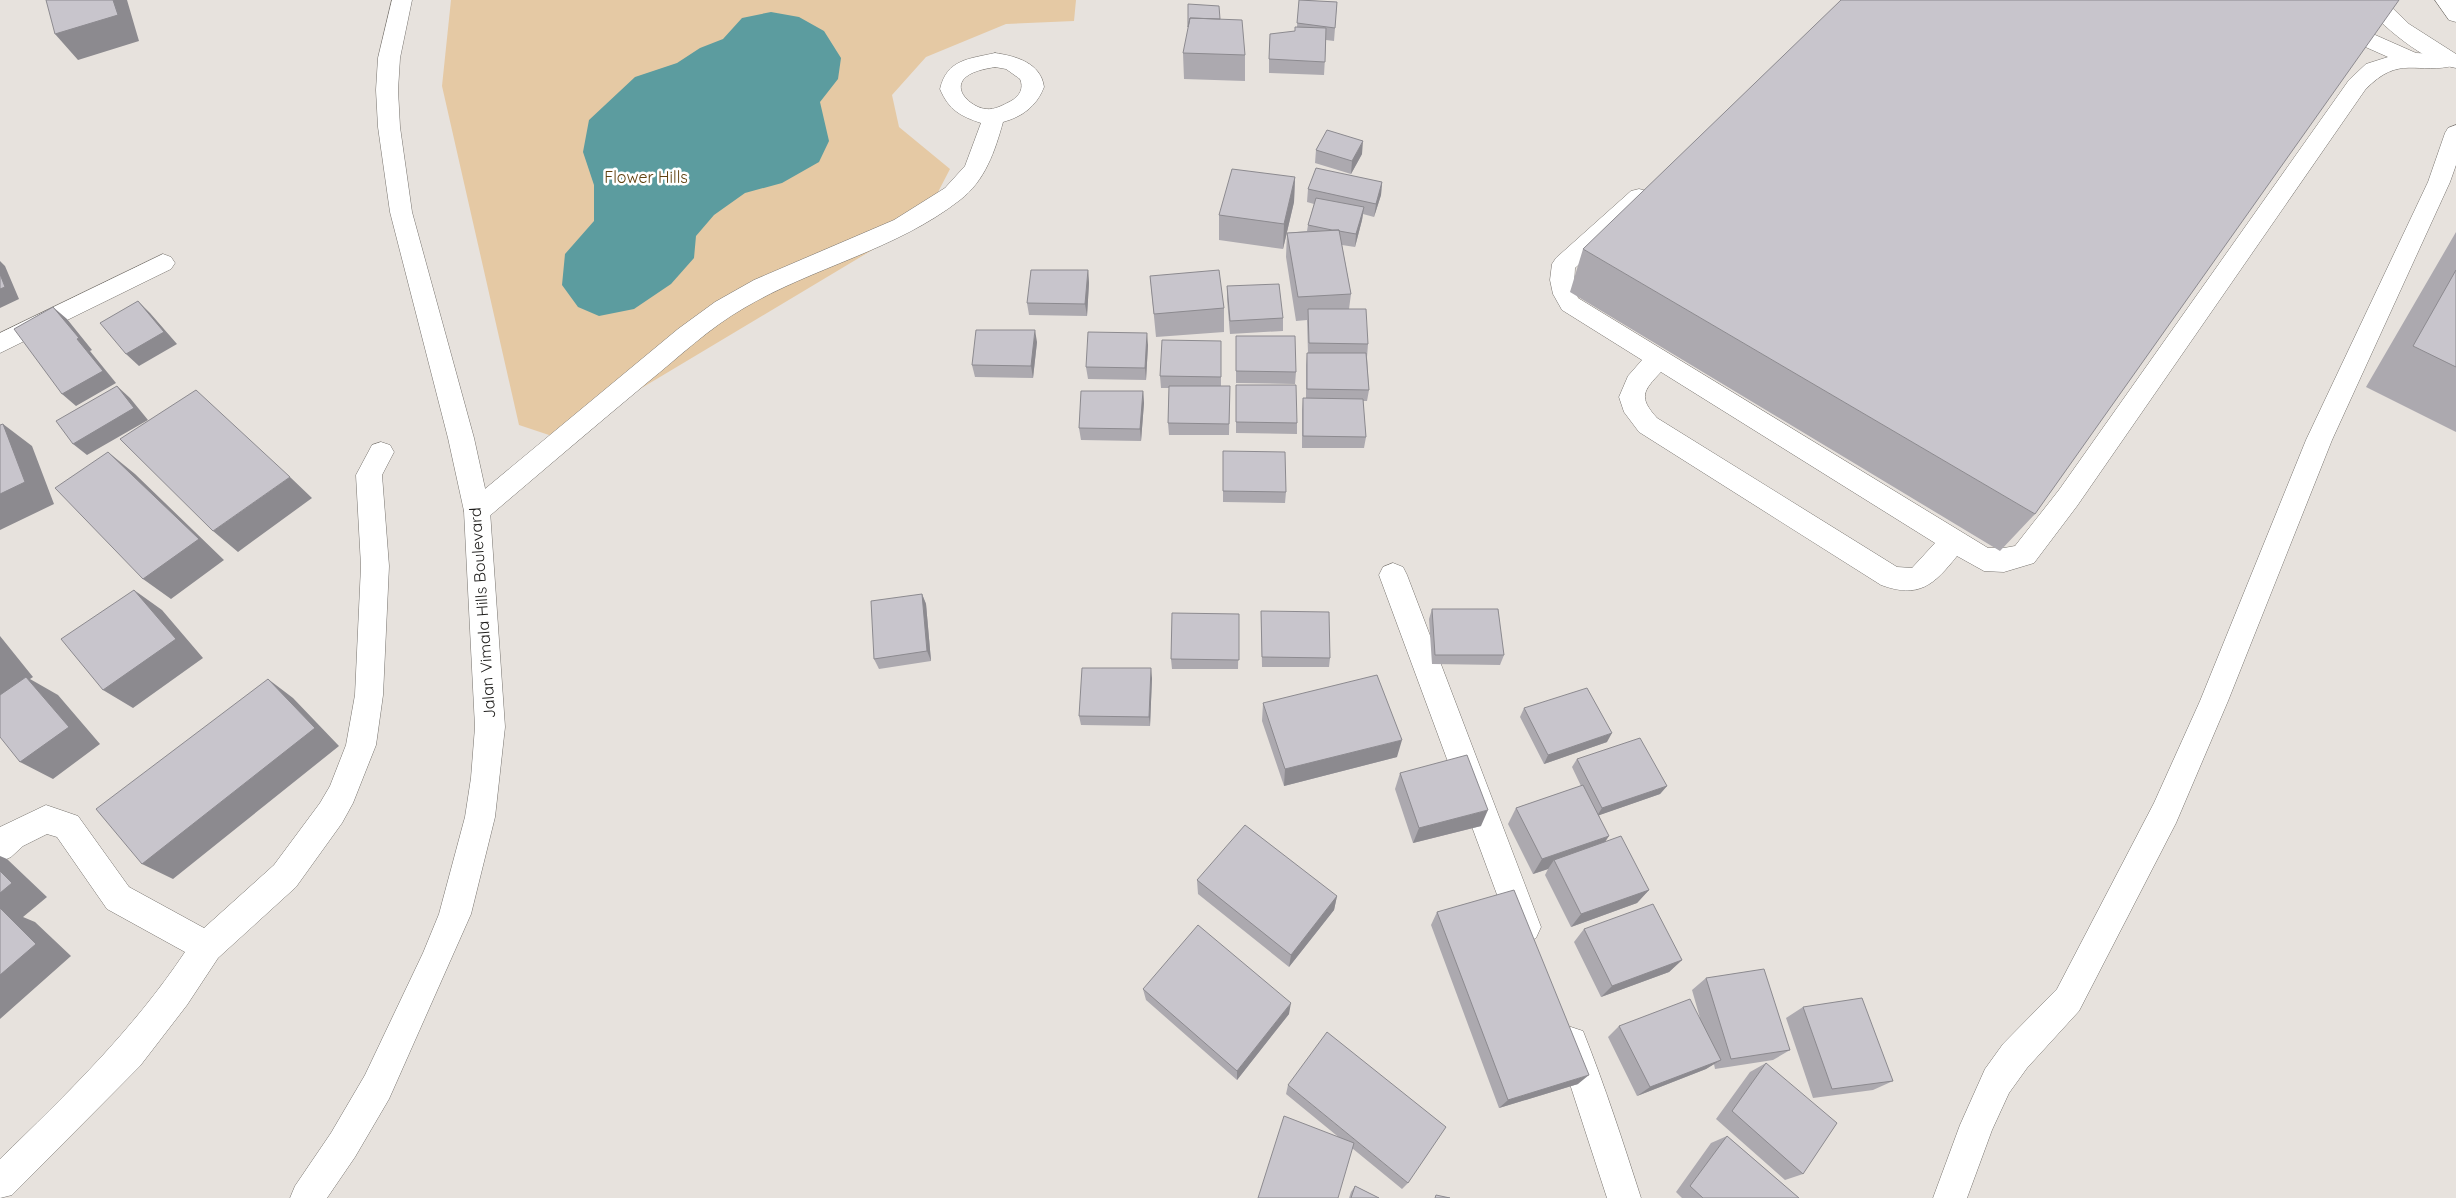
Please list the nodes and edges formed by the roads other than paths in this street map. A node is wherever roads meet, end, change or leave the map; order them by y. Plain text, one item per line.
1 (402, 0) edge
2 (2278, 0) edge
3 (2372, 0) edge
4 (2445, 0) edge
5 (2456, 15) edge
6 (2416, 60) junction
7 (2454, 67) edge
8 (994, 115) dead end
9 (2456, 133) edge
10 (1656, 182) edge
11 (162, 263) dead end
12 (0, 344) edge
13 (1660, 358) junction
14 (381, 452) dead end
15 (477, 511) junction
16 (1953, 541) junction
17 (1394, 575) dead end
18 (0, 847) edge
19 (207, 947) junction
20 (1536, 956) edge
21 (1561, 1018) edge
22 (0, 1183) edge
23 (307, 1198) edge
24 (1624, 1198) edge
25 (1950, 1198) edge

1 - 15 street, Jalan Vimala Hills Boulevard
2 - 6 street
3 - 7 street
4 - 5 street
6 - 7 street
6 - 16 street
8 - 15 street
9 - 25 street
10 - 13 street
11 - 12 street
13 - 16 street
13 - 16 street
14 - 19 street
15 - 23 street, Jalan Vimala Hills Boulevard
17 - 20 street
18 - 19 street
19 - 22 street
21 - 24 street

